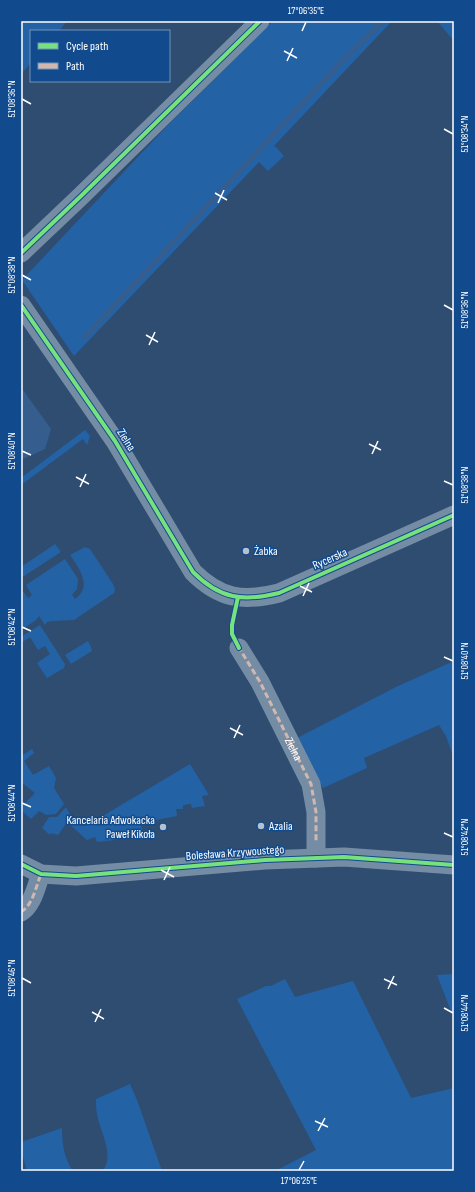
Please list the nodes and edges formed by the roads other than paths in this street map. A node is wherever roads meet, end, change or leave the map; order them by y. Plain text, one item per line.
1 (260, 21) edge
2 (21, 253) edge
3 (21, 305) edge
4 (454, 515) edge
5 (211, 587) joint
6 (239, 648) dead end
7 (316, 858) junction
8 (21, 864) edge
9 (454, 866) edge
10 (41, 874) junction
11 (21, 912) edge

1 - 2 street
3 - 5 street, Zielna
4 - 5 street, Rycerska
6 - 7 street, Zielna
7 - 9 street, Bolesława Krzywoustego
7 - 10 street, Bolesława Krzywoustego
8 - 10 street, Bolesława Krzywoustego
10 - 11 street

